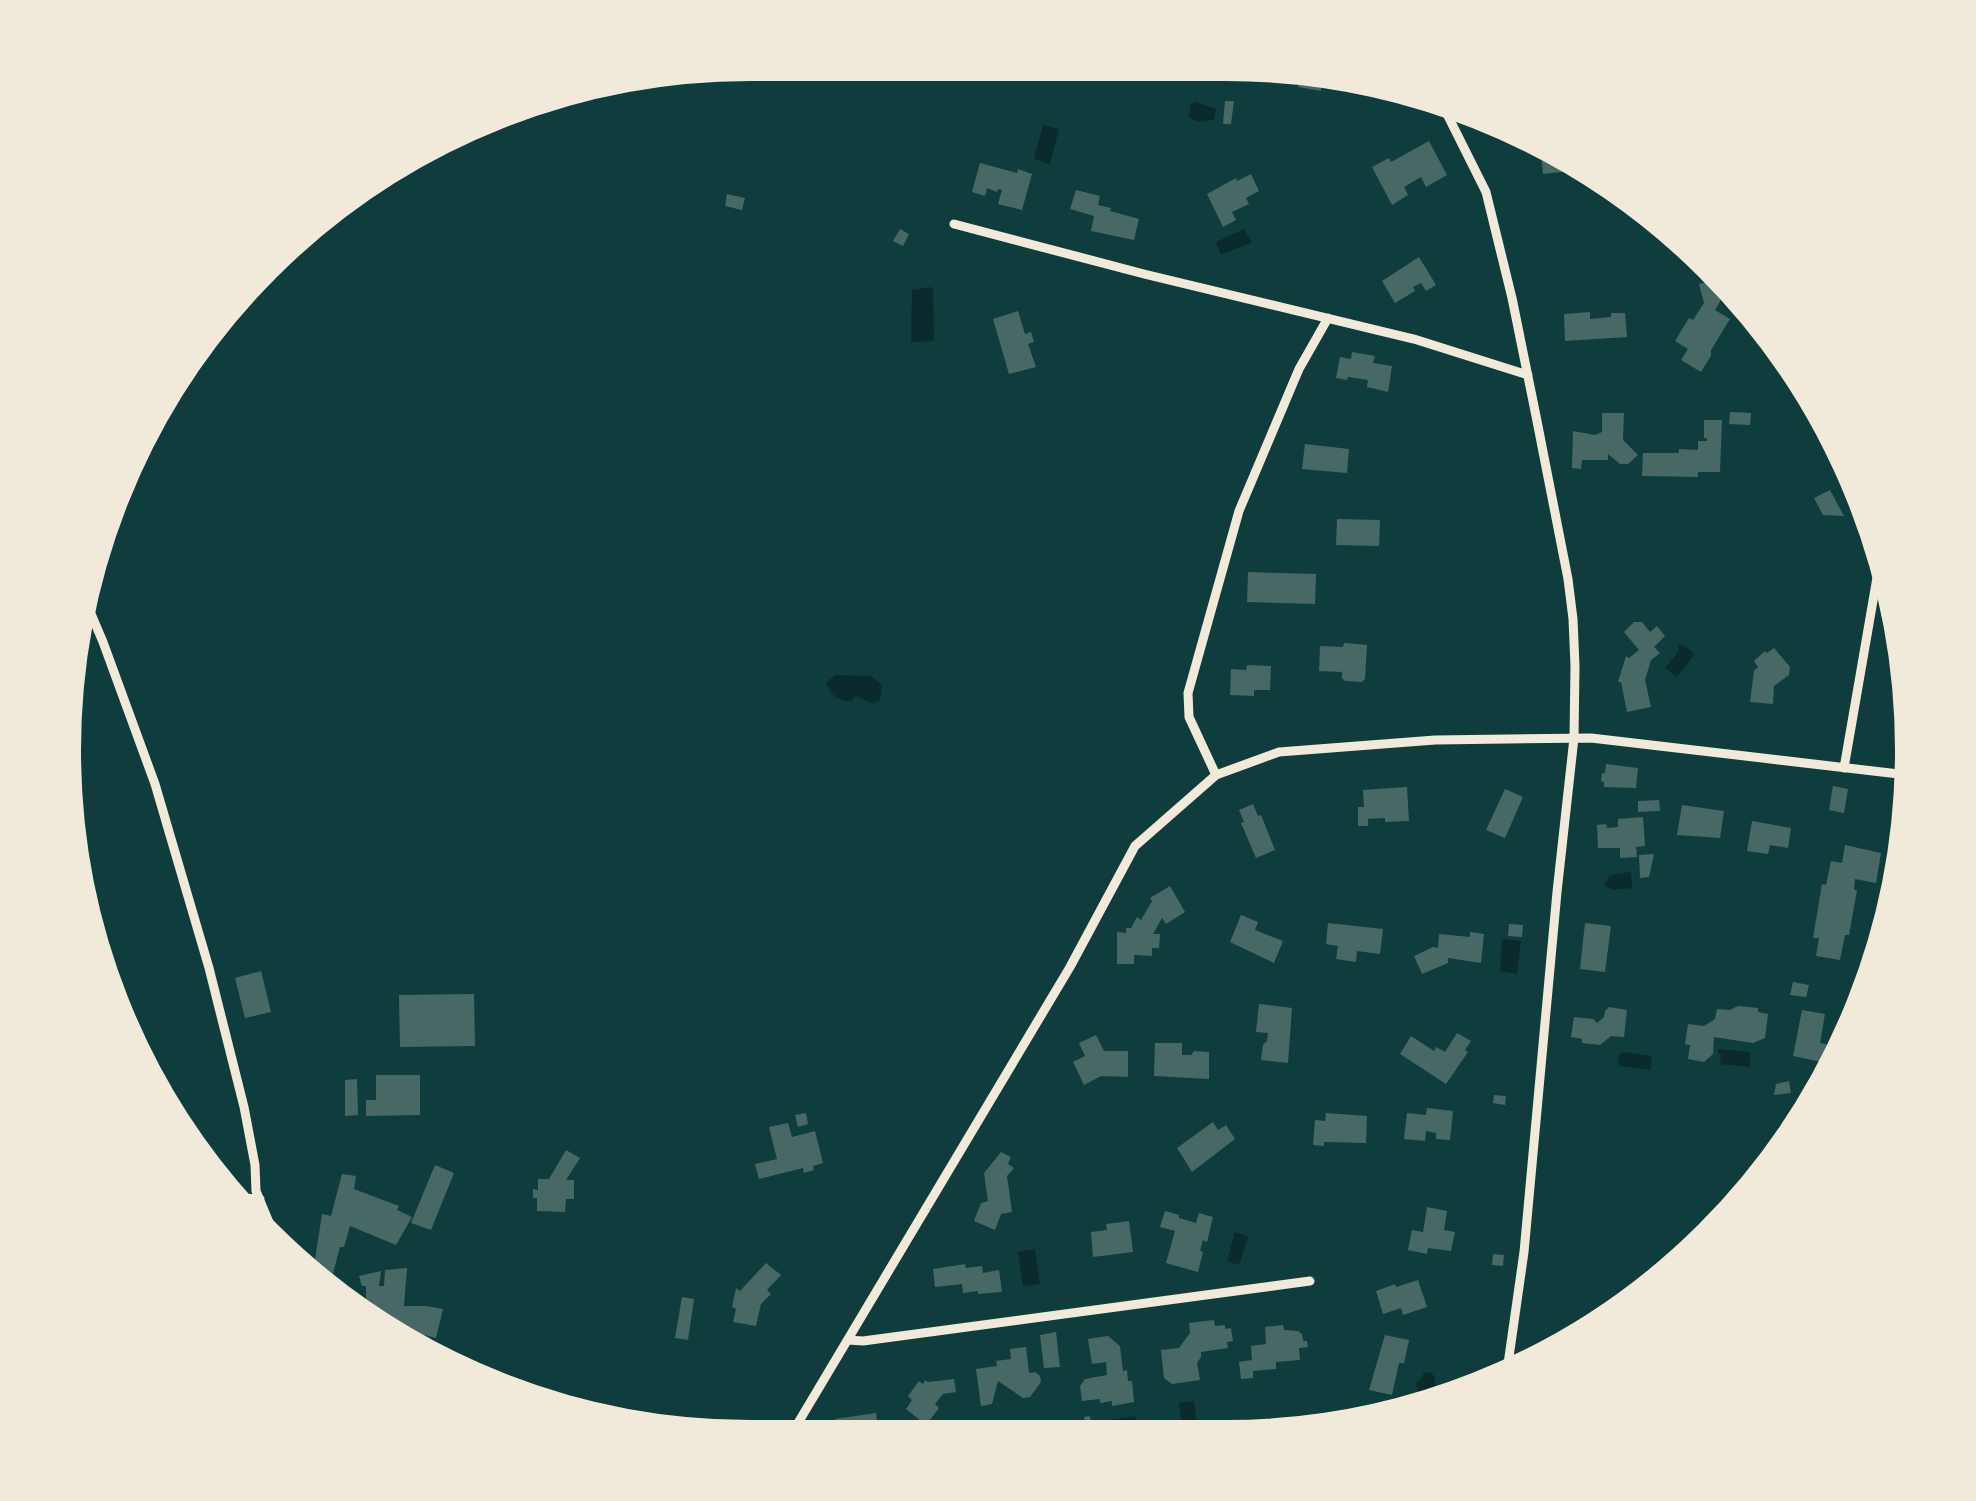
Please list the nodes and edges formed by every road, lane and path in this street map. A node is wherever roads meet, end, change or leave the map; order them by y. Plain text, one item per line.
1 (1446, 112) edge
2 (954, 224) dead end
3 (1328, 318) junction
4 (1528, 375) junction
5 (1878, 574) edge
6 (89, 613) edge
7 (1574, 738) junction
8 (1844, 768) junction
9 (1900, 774) edge
10 (1216, 775) junction
11 (245, 1198) edge
12 (260, 1199) junction
13 (271, 1226) edge
14 (1310, 1281) dead end
15 (848, 1340) junction
16 (1508, 1364) edge
17 (796, 1426) edge

1 - 4 street
2 - 3 street
3 - 4 street
3 - 10 street
4 - 7 street
5 - 8 street
6 - 12 street
7 - 8 street
7 - 10 street
7 - 16 street
8 - 9 street
10 - 15 street
11 - 12 street
12 - 13 street
14 - 15 street
15 - 17 street

